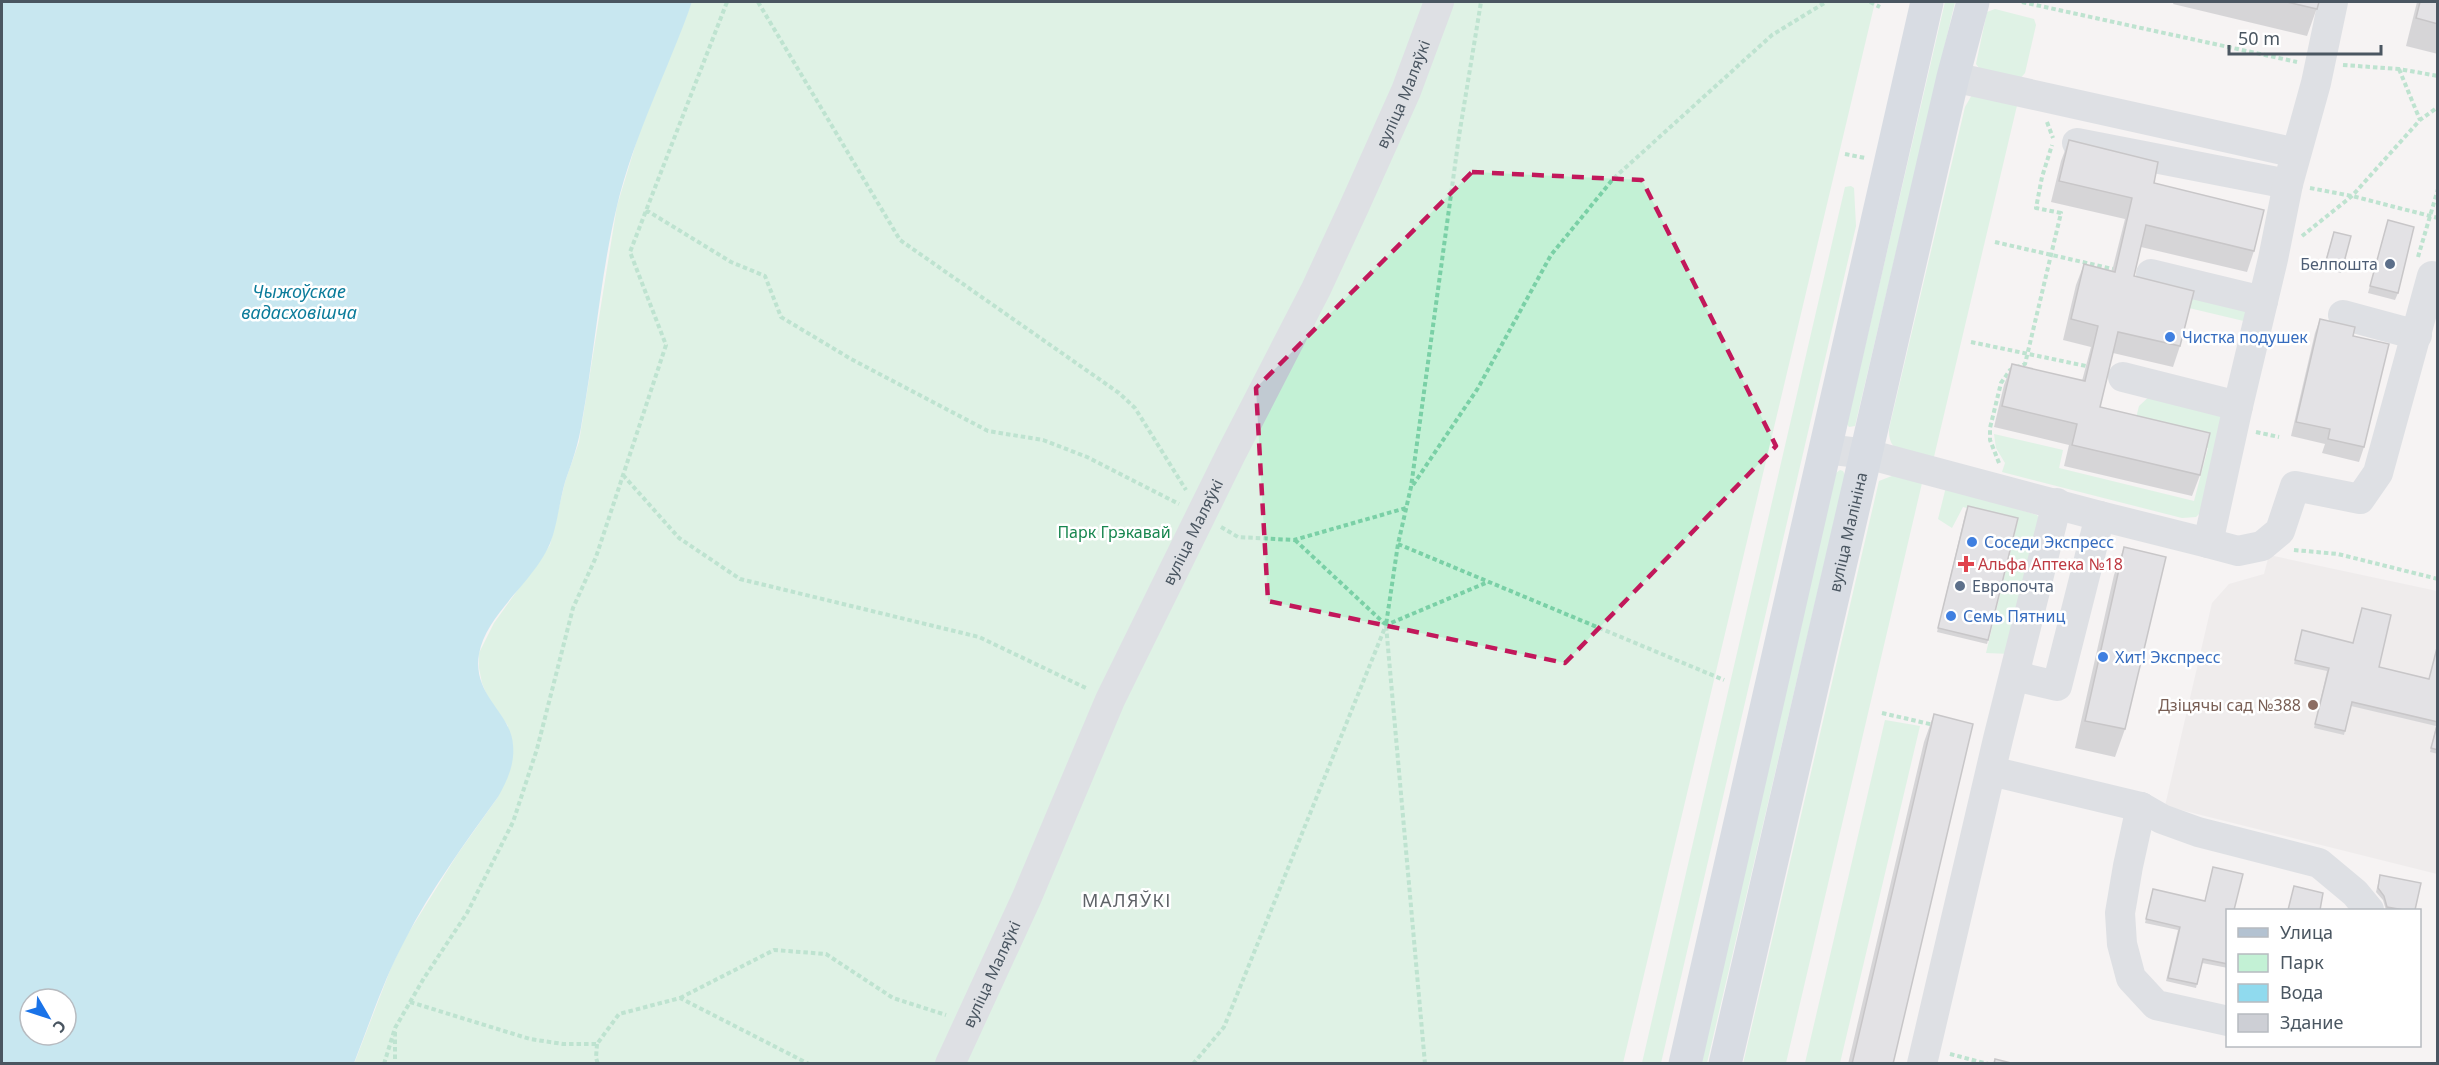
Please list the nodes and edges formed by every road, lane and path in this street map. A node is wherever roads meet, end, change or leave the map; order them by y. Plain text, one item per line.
1 (727, 2) edge
2 (758, 2) edge
3 (1439, 2) edge
4 (1486, 2) edge
5 (1826, 2) edge
6 (1870, 2) edge
7 (1928, 2) edge
8 (1973, 2) edge
9 (2022, 2) edge
10 (2333, 2) edge
11 (1480, 3) edge
12 (1880, 7) dead end
13 (2319, 64) junction
14 (2399, 69) junction
15 (1953, 76) junction
16 (2438, 76) edge
17 (2031, 95) junction
18 (2438, 107) edge
19 (2420, 120) junction
20 (2077, 143) edge
21 (2296, 153) junction
22 (2288, 184) junction
23 (2352, 196) junction
24 (646, 210) junction
25 (2438, 218) edge
26 (1995, 242) dead end
27 (2052, 255) junction
28 (2273, 259) junction
29 (2113, 269) edge
30 (2151, 274) dead end
31 (2432, 276) dead end
32 (2263, 301) junction
33 (2343, 315) dead end
34 (2416, 335) junction
35 (1971, 342) dead end
36 (2028, 354) junction
37 (2086, 366) edge
38 (2123, 377) dead end
39 (2238, 406) junction
40 (2256, 432) dead end
41 (2279, 437) dead end
42 (1826, 449) junction
43 (1867, 454) junction
44 (2000, 465) dead end
45 (623, 475) junction
46 (1411, 487) junction
47 (2057, 503) junction
48 (1406, 508) junction
49 (1202, 516) junction
50 (2100, 516) junction
51 (1294, 540) junction
52 (2208, 543) junction
53 (1398, 544) junction
54 (2262, 546) junction
55 (2438, 579) edge
56 (1488, 582) junction
57 (1386, 625) junction
58 (2015, 676) junction
59 (1724, 680) dead end
60 (1110, 700) junction
61 (1882, 713) dead end
62 (1940, 726) edge
63 (1991, 771) junction
64 (2141, 807) junction
65 (2368, 909) edge
66 (680, 998) junction
67 (410, 1002) junction
68 (2226, 1021) edge
69 (970, 1022) junction
70 (395, 1028) junction
71 (597, 1044) junction
72 (1924, 1056) edge
73 (384, 1064) edge
74 (395, 1064) edge
75 (598, 1064) edge
76 (809, 1064) edge
77 (950, 1064) edge
78 (1193, 1064) edge
79 (1425, 1064) edge
80 (1685, 1064) edge
81 (1725, 1064) edge
82 (1988, 1064) edge

1 - 24 path
2 - 49 path
3 - 49 street, вуліца Маляўкі
4 - 11 path
5 - 46 path
6 - 12 path
7 - 42 main road
8 - 15 main road, вуліца Малініна
9 - 13 path
10 - 13 street
11 - 46 path
13 - 14 path
13 - 21 street
14 - 16 path
14 - 19 path
15 - 17 street
15 - 43 main road, вуліца Малініна
17 - 21 street
17 - 27 path
18 - 19 path
19 - 23 path
20 - 22 street
21 - 22 street
22 - 23 path
22 - 28 street
23 - 25 path
23 - 28 path
24 - 45 path
24 - 49 path
26 - 27 path
27 - 29 path
27 - 36 path
28 - 32 street
30 - 32 street
31 - 34 street
32 - 39 street
33 - 34 street
34 - 54 street
35 - 36 path
36 - 37 path
36 - 44 path
38 - 39 street
39 - 52 street
40 - 41 path
42 - 43 street
42 - 80 main road
43 - 47 street
43 - 81 main road, вуліца Малініна
45 - 60 path
45 - 67 path
46 - 48 path
47 - 50 street
47 - 58 street
48 - 51 path
48 - 53 path
49 - 51 path
49 - 60 street, вуліца Маляўкі
50 - 52 street
50 - 58 street
51 - 57 path
52 - 54 street
53 - 56 path
53 - 57 path
54 - 55 path
56 - 57 path
56 - 59 path
57 - 78 path
57 - 79 path
58 - 63 street
60 - 69 street, вуліца Маляўкі
61 - 62 path
63 - 64 street
63 - 72 street
64 - 65 street
64 - 68 street
66 - 69 path
66 - 71 path
66 - 76 path
67 - 70 path
67 - 71 path
69 - 77 street, вуліца Маляўкі
70 - 73 path
70 - 74 path
71 - 75 path
72 - 82 path

